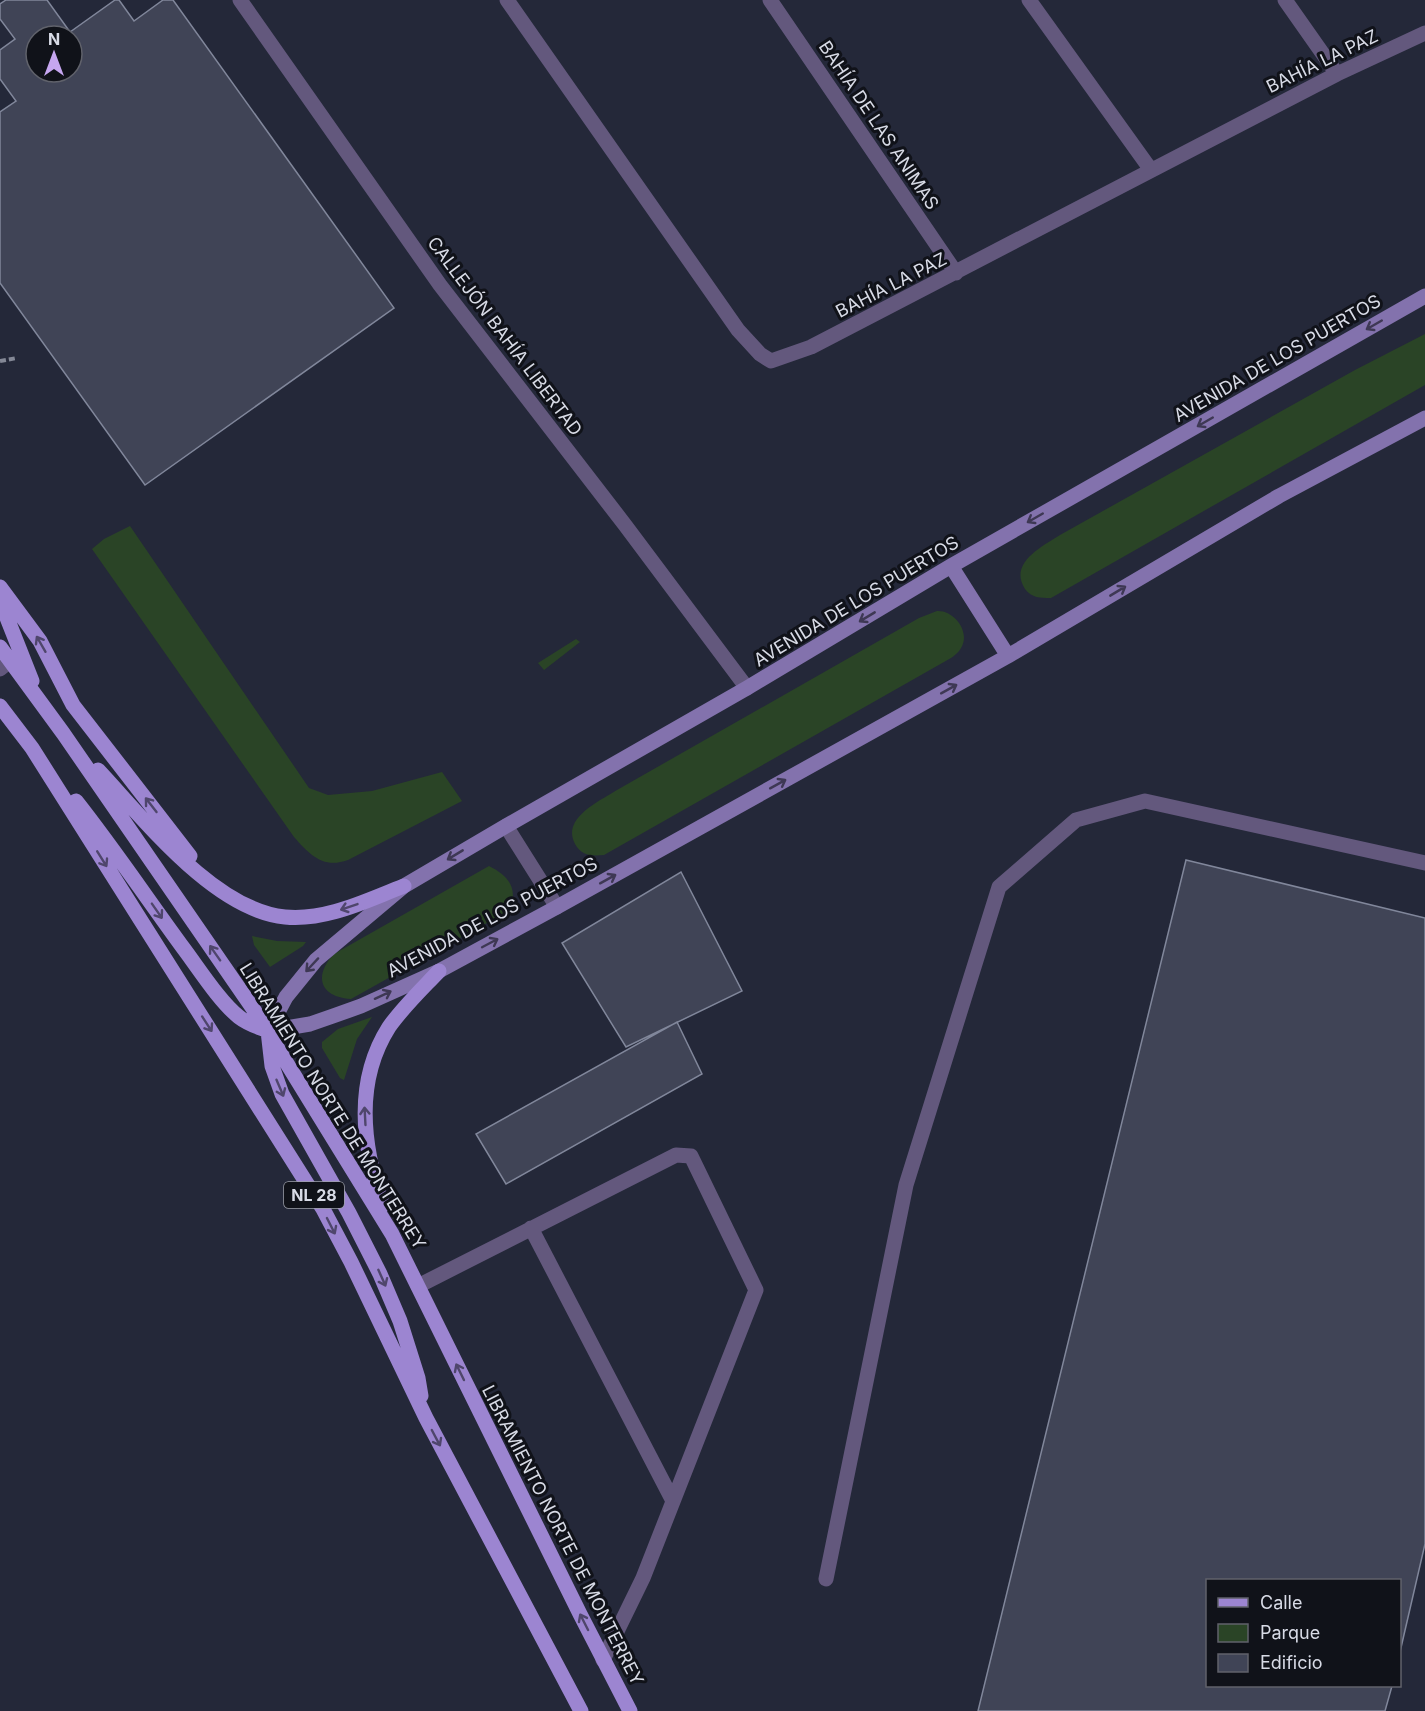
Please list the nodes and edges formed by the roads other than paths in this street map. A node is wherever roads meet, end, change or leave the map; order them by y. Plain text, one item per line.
1 (240, 0) edge
2 (507, 0) edge
3 (770, 0) edge
4 (1029, 0) edge
5 (1285, 0) edge
6 (1425, 33) edge
7 (1337, 74) junction
8 (1151, 170) junction
9 (956, 273) junction
10 (1425, 296) edge
11 (1425, 418) edge
12 (951, 566) junction
13 (0, 587) edge
14 (0, 600) edge
15 (0, 647) edge
16 (1008, 656) junction
17 (5, 665) edge
18 (747, 688) junction
19 (38, 698) junction
20 (0, 706) edge
21 (63, 733) junction
22 (32, 748) junction
23 (506, 826) junction
24 (1425, 863) edge
25 (212, 884) junction
26 (404, 886) junction
27 (557, 907) junction
28 (439, 971) junction
29 (268, 1031) junction
30 (531, 1228) junction
31 (392, 1234) junction
32 (418, 1286) junction
33 (426, 1418) junction
34 (673, 1502) junction
35 (826, 1579) dead end
36 (603, 1660) junction
37 (581, 1711) edge
38 (630, 1711) edge

1 - 18 street, CALLEJÓN BAHÍA LIBERTAD
2 - 9 street, BAHÍA LA PAZ
3 - 9 street, BAHÍA DE LAS ANIMAS
4 - 8 street
5 - 7 street
6 - 7 street, BAHÍA LA PAZ
7 - 8 street, BAHÍA LA PAZ
8 - 9 street, BAHÍA LA PAZ
10 -> 12 street, AVENIDA DE LOS PUERTOS
16 -> 11 street, AVENIDA DE LOS PUERTOS
12 - 16 street
12 -> 18 street, AVENIDA DE LOS PUERTOS
25 -> 13 main road
14 - 19 main road
15 - 17 main road, LIBRAMIENTO NORTE DE MONTERREY / NL 28
27 -> 16 street, AVENIDA DE LOS PUERTOS
17 - 19 main road, LIBRAMIENTO NORTE DE MONTERREY / NL 28
18 - 23 street, AVENIDA DE LOS PUERTOS
19 - 21 main road, LIBRAMIENTO NORTE DE MONTERREY / NL 28
20 - 22 main road, NL 28
21 - 25 main road
29 -> 21 main road, LIBRAMIENTO NORTE DE MONTERREY / NL 28
22 -> 29 main road
22 -> 33 main road, NL 28
23 -> 26 street, AVENIDA DE LOS PUERTOS
23 - 27 street
24 - 35 street
26 -> 25 main road
26 -> 29 street, AVENIDA DE LOS PUERTOS
28 -> 27 street, AVENIDA DE LOS PUERTOS
29 -> 28 street, AVENIDA DE LOS PUERTOS
31 -> 28 main road
29 - 31 main road, LIBRAMIENTO NORTE DE MONTERREY / NL 28
29 -> 33 main road
30 - 32 street
30 - 34 street
30 - 34 street
31 - 32 main road, LIBRAMIENTO NORTE DE MONTERREY / NL 28
36 -> 32 main road, LIBRAMIENTO NORTE DE MONTERREY / NL 28
33 -> 37 main road, NL 28
34 - 36 street
36 - 38 main road, LIBRAMIENTO NORTE DE MONTERREY / NL 28

